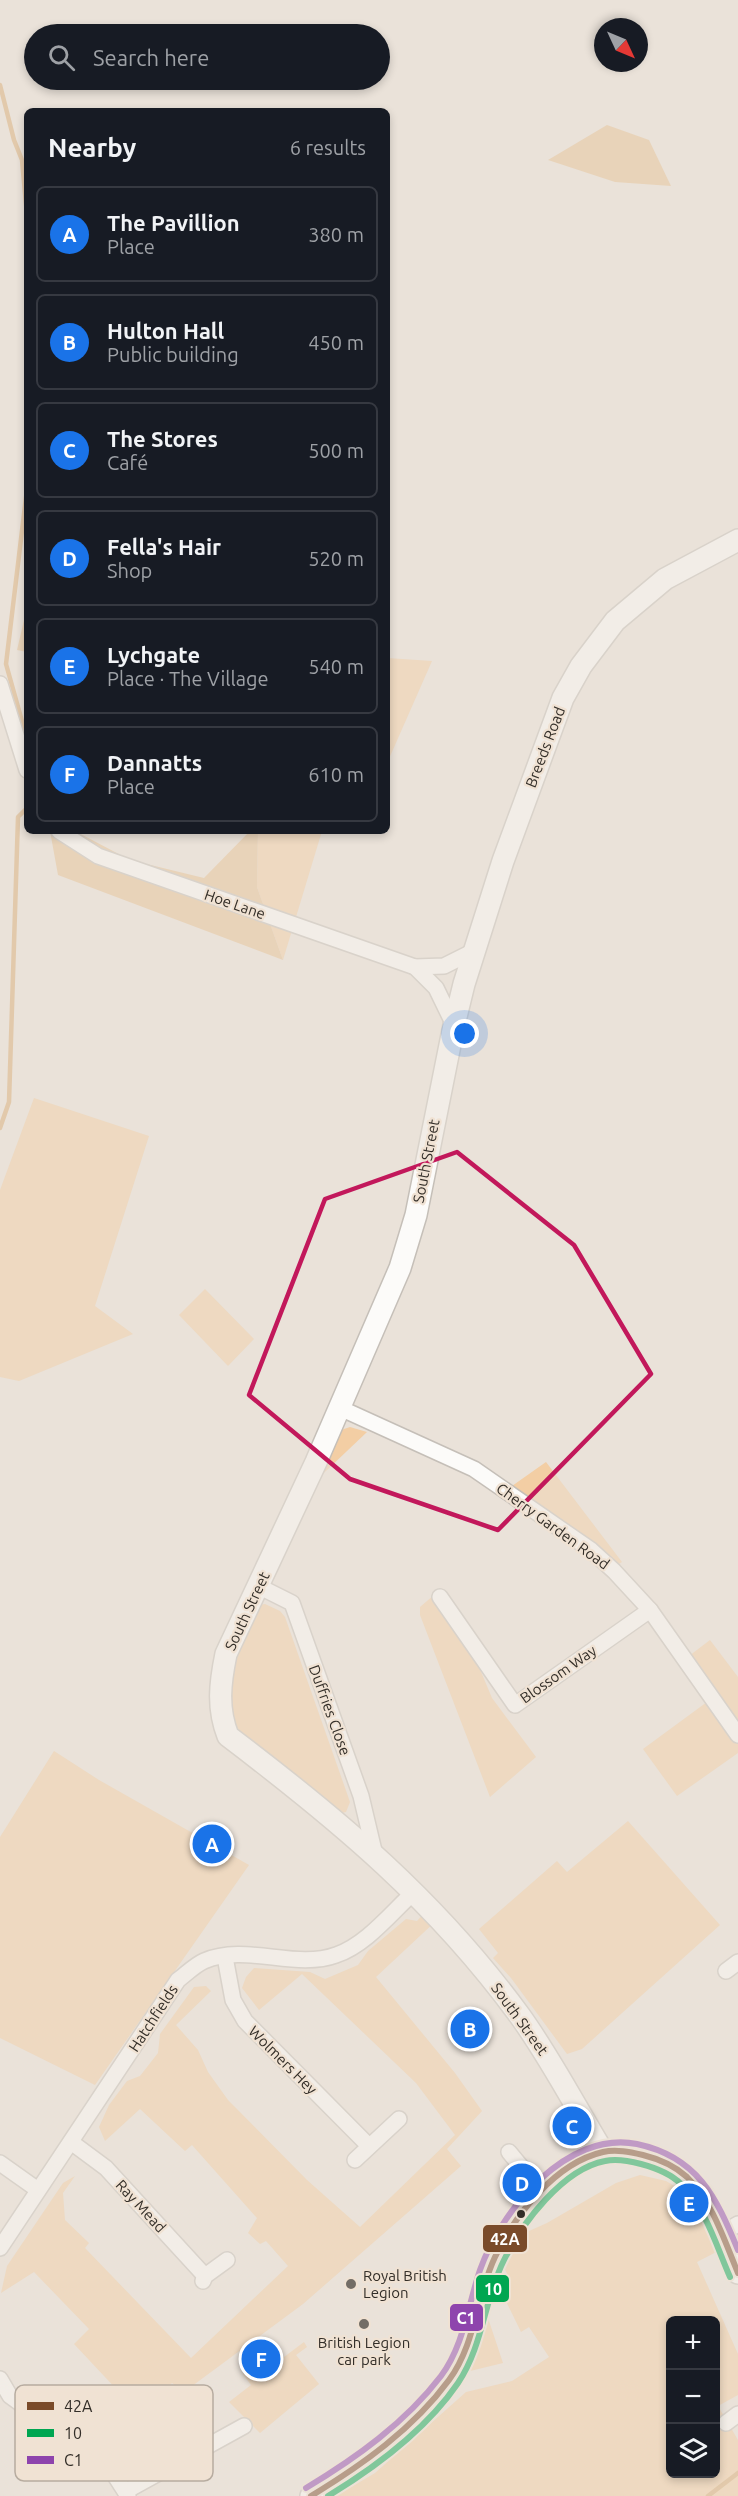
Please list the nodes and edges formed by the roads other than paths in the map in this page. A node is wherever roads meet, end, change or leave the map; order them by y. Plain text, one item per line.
1 (738, 540) edge
2 (0, 684) edge
3 (24, 760) edge
4 (64, 834) edge
5 (474, 951) junction
6 (416, 967) junction
7 (454, 1025) junction
8 (340, 1408) junction
9 (258, 1586) junction
10 (440, 1597) dead end
11 (650, 1610) junction
12 (738, 1735) edge
13 (375, 1855) junction
14 (414, 1892) junction
15 (225, 1957) junction
16 (399, 2119) dead end
17 (71, 2142) junction
18 (369, 2146) junction
19 (509, 2152) dead end
20 (603, 2152) junction
21 (355, 2160) dead end
22 (0, 2163) edge
23 (38, 2190) junction
24 (542, 2193) junction
25 (729, 2229) edge
26 (0, 2248) edge
27 (227, 2260) dead end
28 (738, 2272) edge
29 (0, 2379) edge
30 (15, 2400) edge
31 (244, 2426) dead end
32 (213, 2444) edge
33 (148, 2481) edge
34 (127, 2493) edge
35 (311, 2496) edge

1 - 5 street, Breeds Road
2 - 3 street
4 - 6 street, Hoe Lane
5 - 6 street, Hoe Lane
5 - 7 street, Breeds Road
6 - 7 street, Hoe Lane
7 - 8 street, South Street
8 - 9 street, South Street
8 - 11 street, Cherry Garden Road
9 - 13 street, Duffries Close
9 - 13 street, South Street
10 - 11 street, Blossom Way
11 - 12 street, Cherry Garden Road
13 - 14 street, South Street
14 - 15 street, Hatchfields
14 - 20 street, South Street
15 - 17 street, Hatchfields
15 - 18 street, Wolmers Hey
16 - 18 street
17 - 23 street, Hatchfields
17 - 27 street, Ray Mead
18 - 21 street
19 - 24 street
20 - 24 street
20 - 25 street
22 - 23 street
23 - 26 street, Hatchfields
24 - 35 street
25 - 28 street
29 - 30 street
31 - 32 street
33 - 34 street

